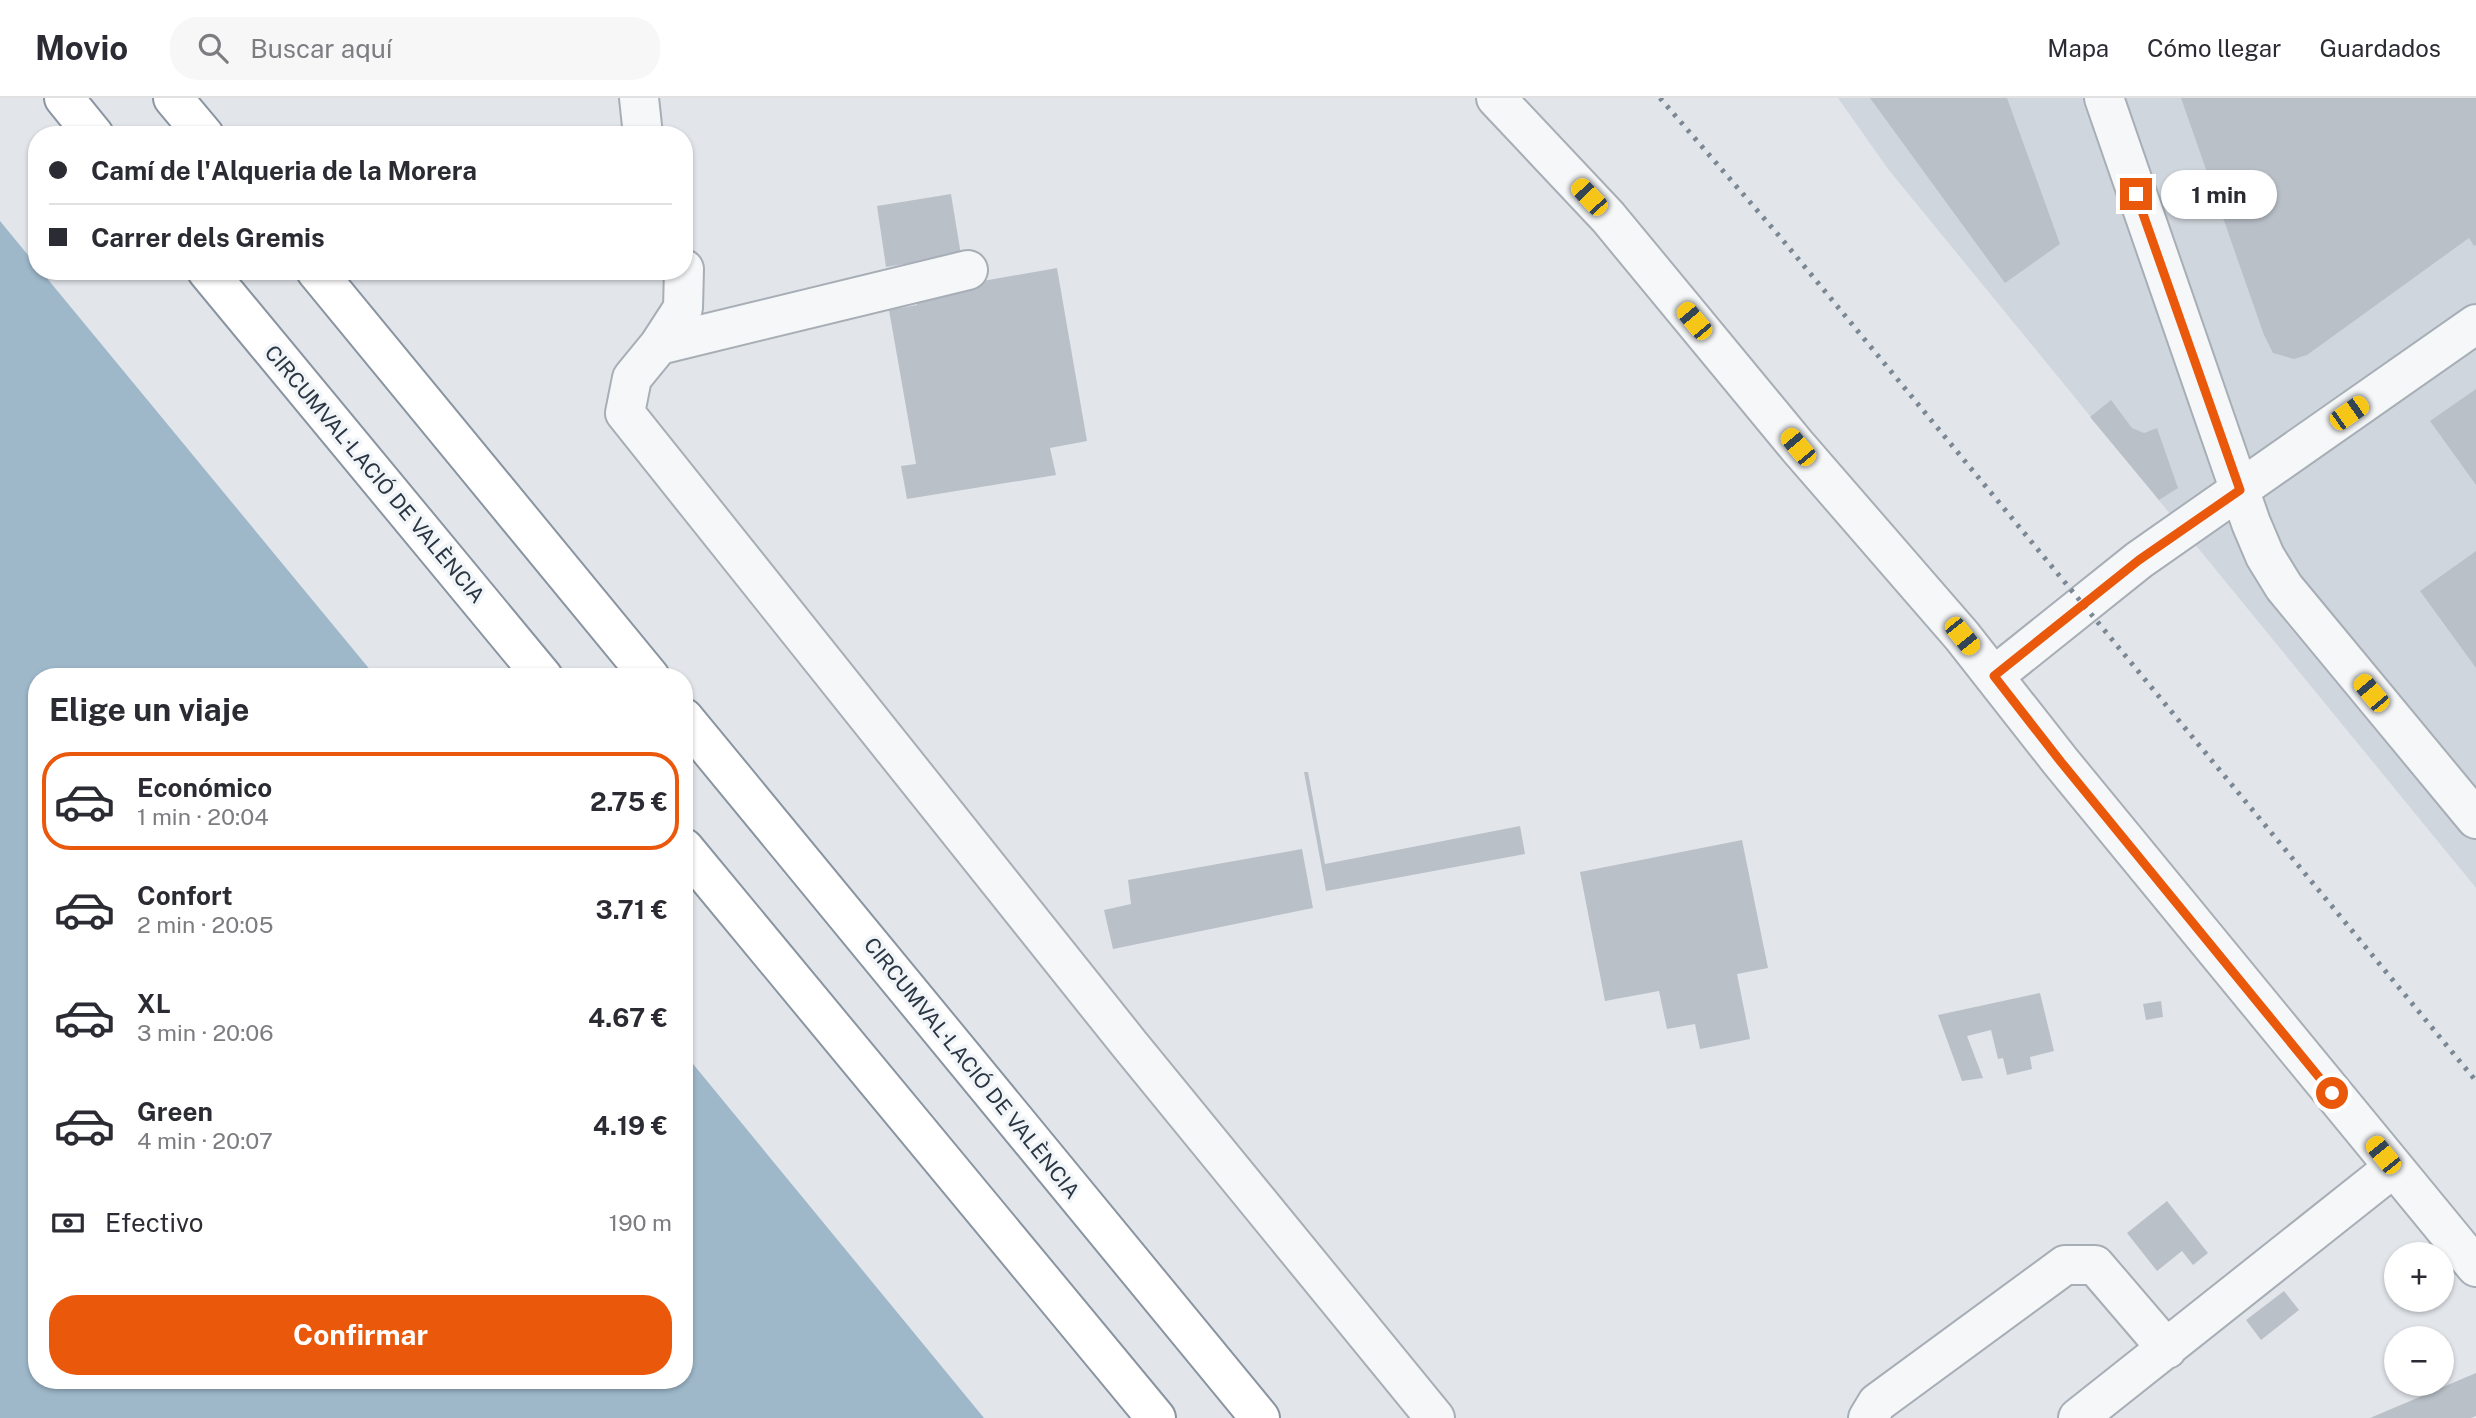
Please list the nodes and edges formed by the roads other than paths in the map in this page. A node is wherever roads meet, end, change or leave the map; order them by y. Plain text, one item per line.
1 (64, 98) edge
2 (173, 98) edge
3 (639, 98) edge
4 (1496, 98) edge
5 (2104, 98) edge
6 (87, 126) edge
7 (196, 126) edge
8 (642, 126) edge
9 (968, 270) dead end
10 (214, 280) edge
11 (323, 280) edge
12 (683, 280) edge
13 (2476, 324) edge
14 (659, 345) junction
15 (2240, 490) junction
16 (536, 668) edge
17 (643, 668) edge
18 (1994, 676) junction
19 (693, 730) edge
20 (2476, 819) edge
21 (693, 859) edge
22 (2393, 1168) junction
23 (2476, 1267) edge
24 (2167, 1349) junction
25 (1156, 1418) edge
26 (1260, 1418) edge
27 (1435, 1418) edge
28 (1868, 1418) edge
29 (2078, 1418) edge

1 - 6 highway
2 - 7 highway
3 - 8 street
4 - 18 street
5 - 15 street
9 - 14 street
10 - 16 highway, CIRCUMVAL·LACIÓ DE VALÈNCIA
11 - 17 highway
12 - 14 street
13 - 15 street
14 - 27 street
15 - 18 street
15 - 20 street
18 - 22 street
19 - 26 highway, CIRCUMVAL·LACIÓ DE VALÈNCIA
21 - 25 highway
22 - 23 street
22 - 24 street
24 - 28 street
24 - 29 street

